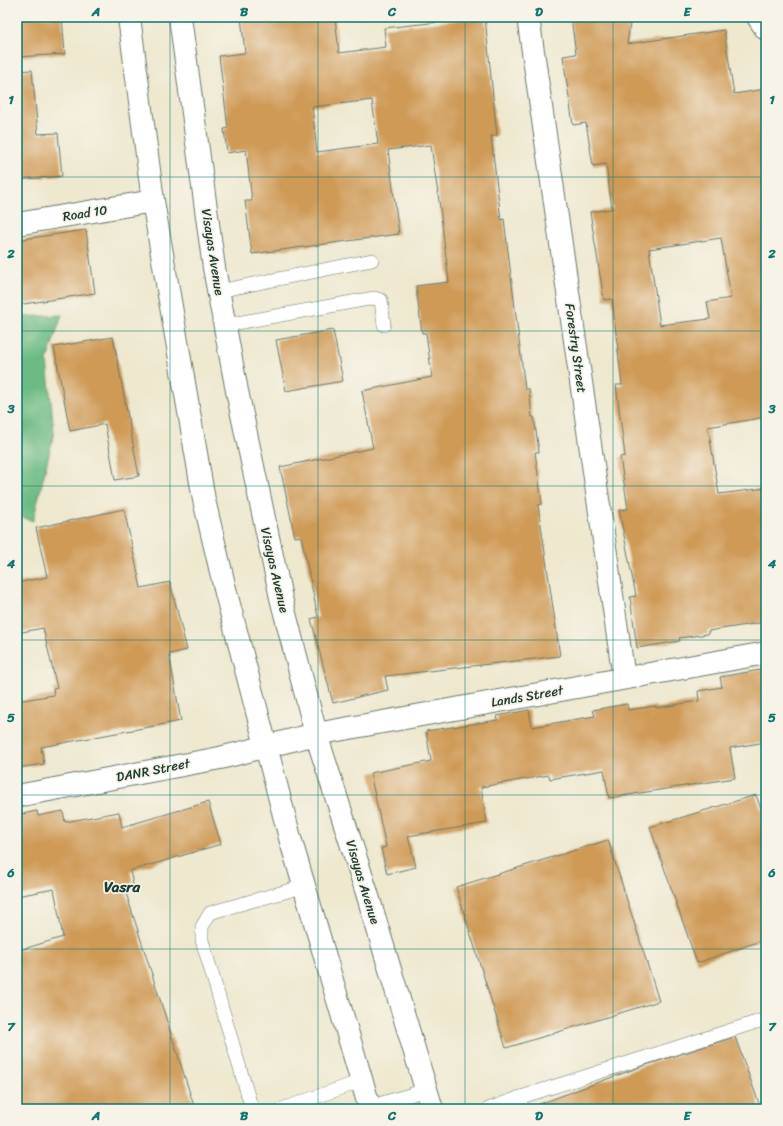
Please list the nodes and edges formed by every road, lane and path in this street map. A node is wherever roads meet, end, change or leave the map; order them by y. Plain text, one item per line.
1 (129, 17) edge
2 (180, 17) edge
3 (528, 17) edge
4 (758, 17) edge
5 (766, 29) edge
6 (153, 201) junction
7 (17, 224) edge
8 (372, 260) dead end
9 (219, 292) junction
10 (226, 325) junction
11 (384, 325) dead end
12 (766, 653) edge
13 (624, 678) junction
14 (316, 734) junction
15 (289, 741) joint
16 (266, 747) junction
17 (17, 796) edge
18 (304, 886) junction
19 (766, 1020) edge
20 (361, 1081) junction
21 (429, 1099) edge
22 (521, 1103) edge
23 (370, 1108) edge
24 (252, 1109) edge
25 (282, 1109) edge
26 (488, 1109) edge

1 - 6 main road
2 - 9 main road, Visayas Avenue
3 - 13 main road, Forestry Street
4 - 5 main road
6 - 7 main road, Road 10
6 - 16 main road
8 - 9 lane
9 - 10 main road, Visayas Avenue
10 - 11 lane
10 - 14 main road, Visayas Avenue
12 - 13 main road, Lands Street
13 - 14 main road, Lands Street
14 - 15 main road, Lands Street
14 - 21 main road, Visayas Avenue
15 - 16 main road, DANR Street
16 - 17 main road, DANR Street
16 - 18 main road
18 - 20 main road
18 - 24 lane
19 - 22 lane
20 - 23 main road
20 - 25 lane
21 - 23 lane
22 - 26 lane

